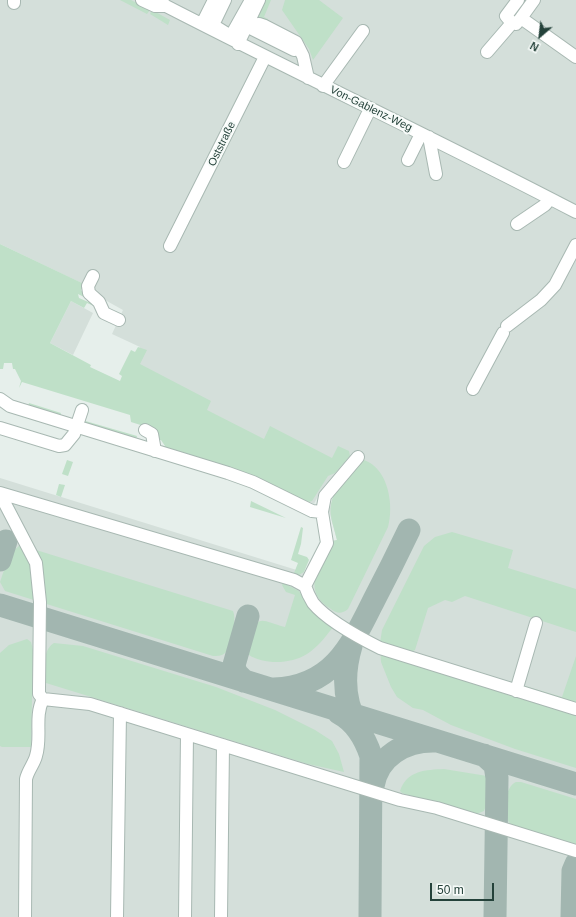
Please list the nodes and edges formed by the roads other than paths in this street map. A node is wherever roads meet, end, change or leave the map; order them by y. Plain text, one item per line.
1 (142, 0) edge
2 (214, 0) edge
3 (219, 0) edge
4 (225, 0) edge
5 (252, 0) edge
6 (259, 0) edge
7 (518, 0) edge
8 (534, 0) edge
9 (165, 2) edge
10 (516, 20) junction
11 (206, 26) junction
12 (246, 26) junction
13 (363, 31) dead end
14 (236, 42) junction
15 (488, 52) dead end
16 (576, 56) edge
17 (265, 57) junction
18 (308, 78) junction
19 (324, 86) junction
20 (370, 109) junction
21 (425, 136) junction
22 (408, 160) dead end
23 (344, 162) dead end
24 (436, 174) dead end
25 (550, 199) junction
26 (576, 212) edge
27 (517, 224) dead end
28 (576, 245) edge
29 (173, 247) dead end
30 (93, 276) dead end
31 (118, 320) dead end
32 (473, 389) dead end
33 (0, 399) edge
34 (82, 410) dead end
35 (77, 426) junction
36 (0, 428) edge
37 (145, 430) dead end
38 (155, 450) junction
39 (358, 457) dead end
40 (0, 494) edge
41 (322, 512) junction
42 (305, 586) junction
43 (536, 623) dead end
44 (516, 691) junction
45 (43, 699) junction
46 (576, 709) edge
47 (120, 713) junction
48 (187, 734) junction
49 (223, 745) junction
50 (576, 851) edge
51 (25, 917) edge
52 (117, 917) edge
53 (185, 917) edge
54 (221, 917) edge

1 - 9 street, Von-Gablenz-Weg
2 - 11 street
3 - 11 street
4 - 5 street
4 - 11 street
5 - 14 street
6 - 12 street
7 - 10 street
8 - 10 street
9 - 11 street, Von-Gablenz-Weg
10 - 15 street
10 - 16 street
11 - 14 street, Von-Gablenz-Weg
12 - 14 street
12 - 18 street
13 - 19 street
14 - 17 street, Von-Gablenz-Weg
17 - 18 street, Von-Gablenz-Weg
17 - 29 street, Oststraße
18 - 19 street, Von-Gablenz-Weg
19 - 20 street, Von-Gablenz-Weg
20 - 21 street, Von-Gablenz-Weg
20 - 23 street
21 - 22 street
21 - 24 street
21 - 25 street, Von-Gablenz-Weg
25 - 26 street, Von-Gablenz-Weg
25 - 27 street
28 - 32 street
30 - 31 street
33 - 35 street
34 - 35 street
35 - 36 street
35 - 38 street
37 - 38 street
38 - 41 street
39 - 41 street
40 - 42 street
40 - 45 street
41 - 42 street
42 - 44 street
43 - 44 street
44 - 46 street
45 - 47 street
45 - 51 street
47 - 48 street
47 - 52 street
48 - 49 street
48 - 53 street
49 - 50 street
49 - 54 street

